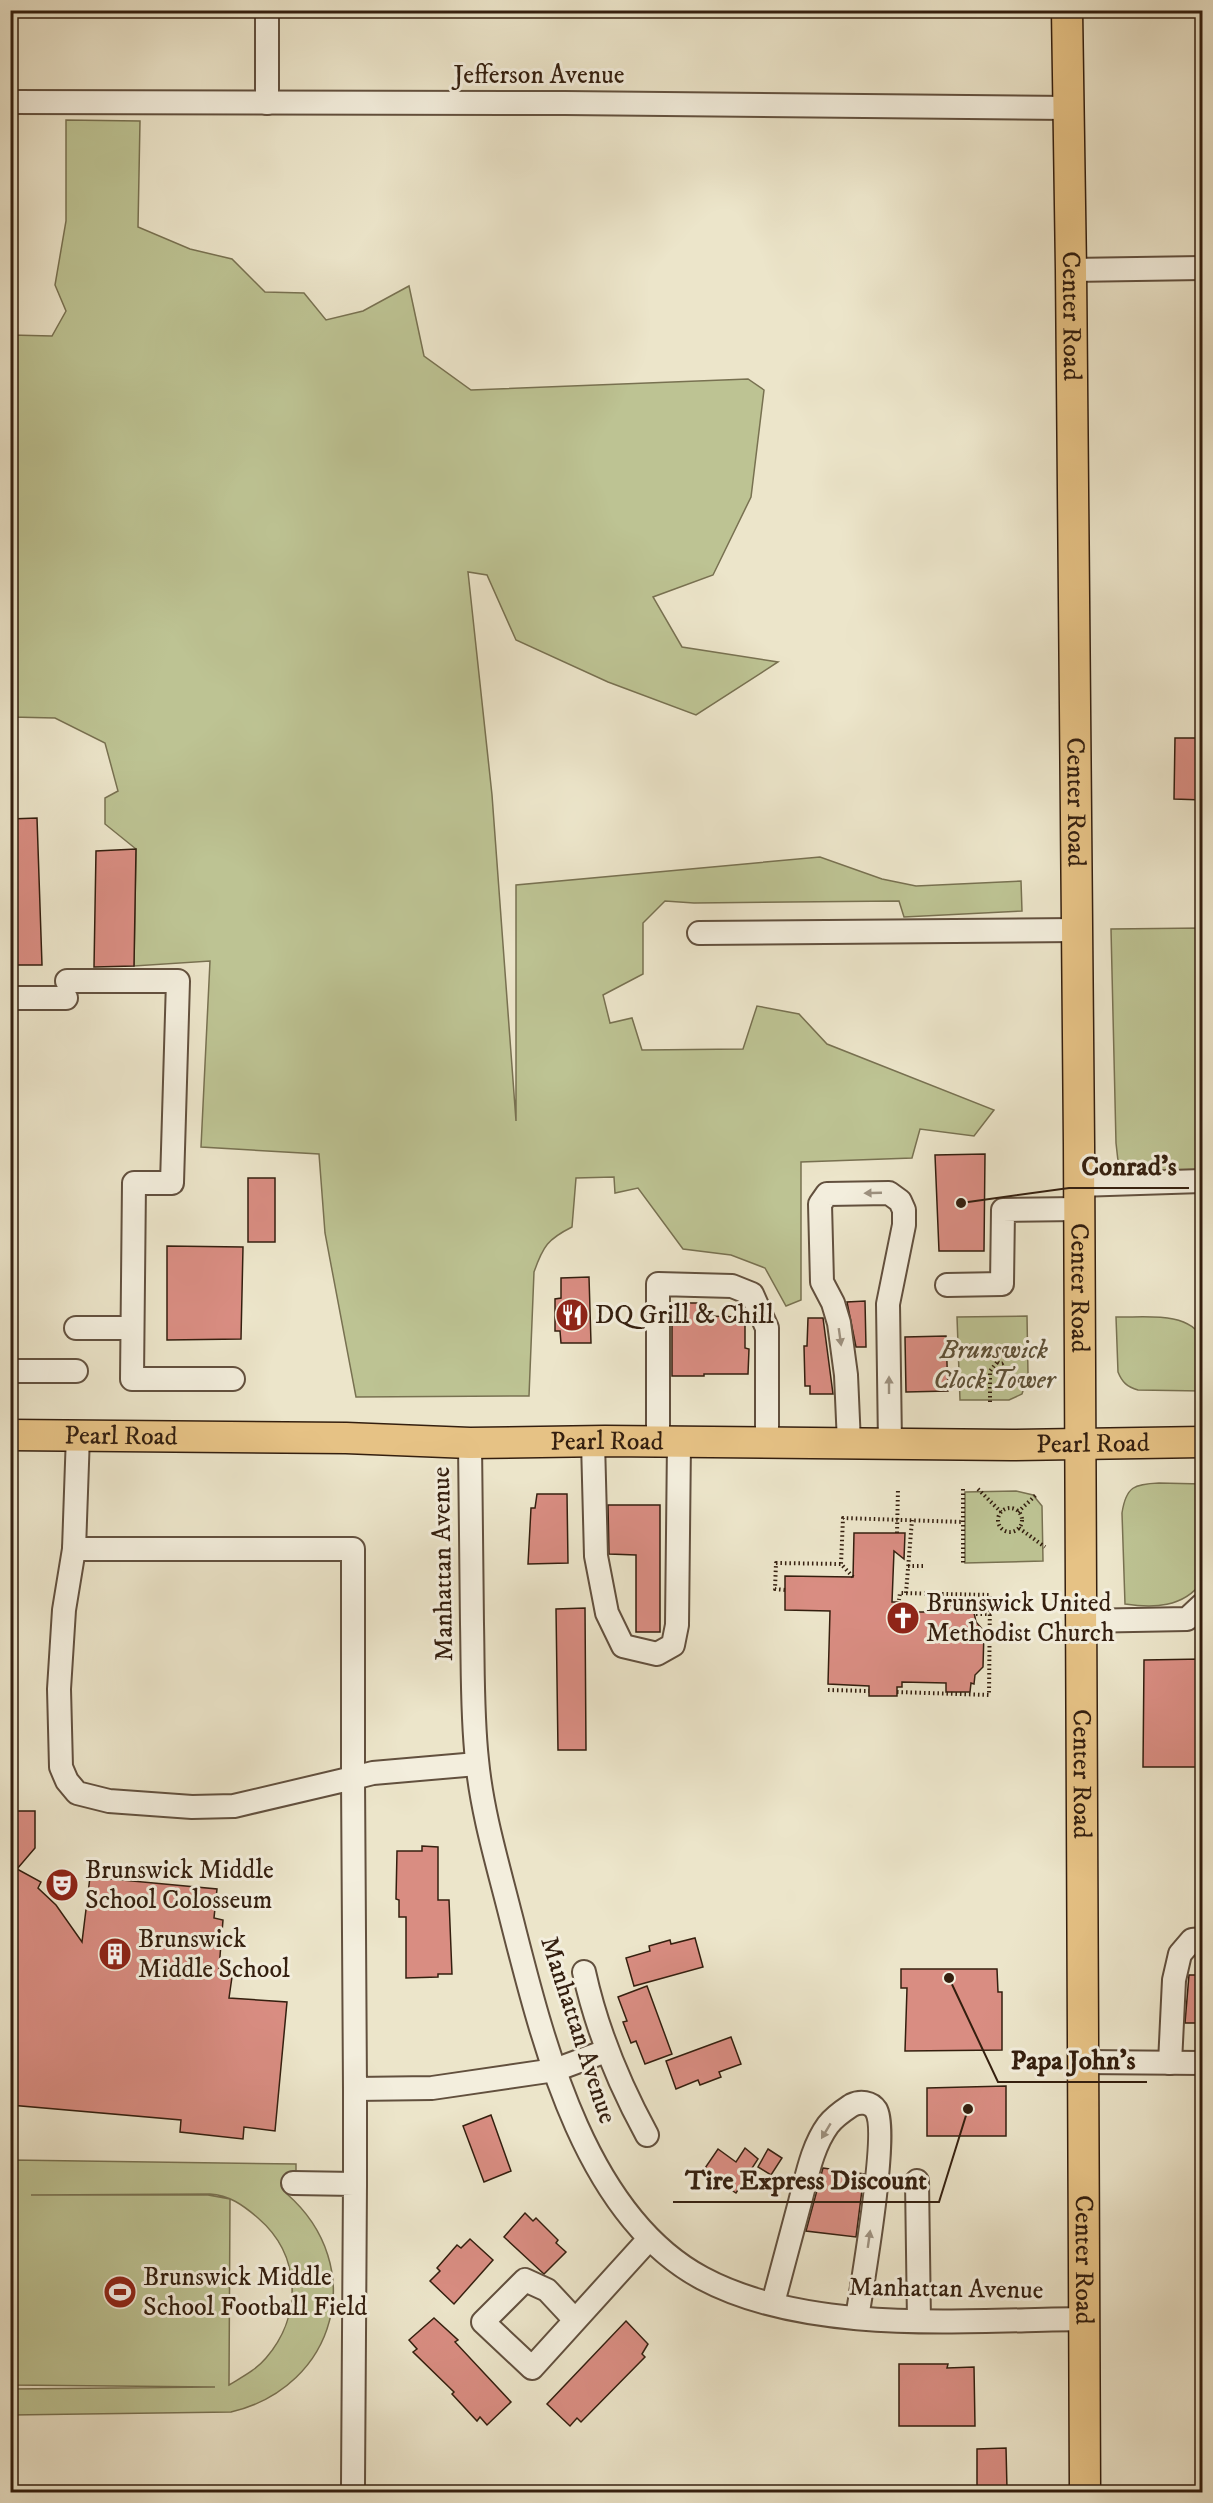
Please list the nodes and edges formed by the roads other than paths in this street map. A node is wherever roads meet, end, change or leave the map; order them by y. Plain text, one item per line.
1 (267, 10) edge
2 (1067, 10) edge
3 (10, 102) edge
4 (267, 102) junction
5 (1068, 108) junction
6 (1203, 268) edge
7 (1071, 270) junction
8 (1077, 930) junction
9 (699, 933) dead end
10 (10, 998) edge
11 (1203, 1181) edge
12 (1078, 1197) junction
13 (948, 1285) dead end
14 (76, 1328) dead end
15 (132, 1328) junction
16 (10, 1371) edge
17 (76, 1371) dead end
18 (233, 1379) dead end
19 (10, 1435) edge
20 (78, 1435) junction
21 (593, 1442) junction
22 (668, 1442) junction
23 (767, 1442) junction
24 (1203, 1442) edge
25 (470, 1443) junction
26 (849, 1443) junction
27 (1080, 1443) junction
28 (890, 1444) junction
29 (74, 1549) junction
30 (1197, 1616) edge
31 (1080, 1621) junction
32 (477, 1764) junction
33 (353, 1779) junction
34 (1203, 1939) edge
35 (584, 1972) dead end
36 (606, 2051) junction
37 (1082, 2062) junction
38 (1170, 2063) junction
39 (1203, 2063) edge
40 (555, 2070) junction
41 (355, 2089) junction
42 (647, 2134) dead end
43 (917, 2181) dead end
44 (293, 2183) dead end
45 (355, 2184) junction
46 (649, 2239) junction
47 (773, 2303) junction
48 (857, 2318) junction
49 (1083, 2319) junction
50 (575, 2320) dead end
51 (919, 2321) junction
52 (353, 2485) dead end
53 (1085, 2493) edge

1 - 4 street
2 - 5 main road, Center Road
3 - 4 street, Jefferson Avenue
4 - 5 street, Jefferson Avenue
5 - 7 main road, Center Road
6 - 7 street
7 - 8 main road, Center Road
8 - 9 street
8 - 12 main road, Center Road
10 - 15 street
11 - 12 street
12 - 13 street
12 - 27 main road, Center Road
14 - 15 street
15 - 18 street
16 - 17 street
19 - 20 main road, Pearl Road
20 - 25 main road, Pearl Road
20 - 29 street
21 - 22 main road, Pearl Road
21 - 22 street
21 - 25 main road, Pearl Road
22 - 23 main road, Pearl Road
22 - 23 street
23 - 26 main road, Pearl Road
24 - 27 main road, Pearl Road
25 - 32 street, Manhattan Avenue
26 - 28 main road, Pearl Road
28 -> 26 street
27 - 28 main road, Pearl Road
27 - 31 main road, Center Road
29 - 33 street
29 - 33 street
30 - 31 street
31 - 37 main road, Center Road
32 - 33 street
32 - 40 street, Manhattan Avenue
33 - 41 street
34 - 38 street
35 - 36 street
36 - 40 street
36 - 42 street
37 - 38 street
37 - 49 main road, Center Road
38 - 39 street
40 - 41 street
40 - 46 street, Manhattan Avenue
41 - 45 street
43 - 51 street
44 - 45 street
45 - 52 street
46 - 47 street, Manhattan Avenue
46 - 50 street
47 - 48 street, Manhattan Avenue
48 -> 47 street
48 - 51 street, Manhattan Avenue
49 - 51 street, Manhattan Avenue
49 - 53 main road, Center Road

